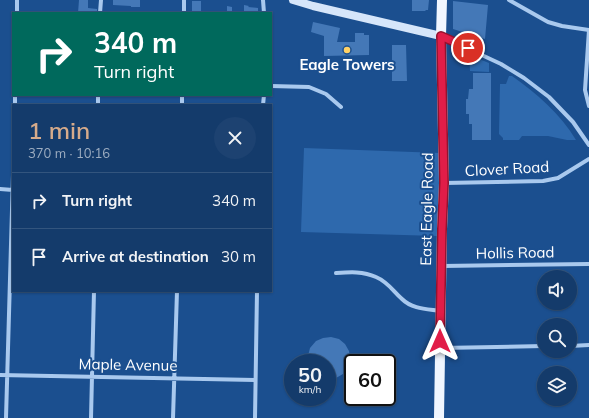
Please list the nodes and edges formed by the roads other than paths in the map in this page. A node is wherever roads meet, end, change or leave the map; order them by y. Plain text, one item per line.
1 (17, 0) edge
2 (100, 0) edge
3 (184, 0) edge
4 (263, 0) edge
5 (293, 0) edge
6 (442, 0) edge
7 (509, 0) edge
8 (17, 12) edge
9 (100, 12) edge
10 (184, 12) edge
11 (264, 12) edge
12 (589, 30) edge
13 (441, 36) junction
14 (272, 86) edge
15 (589, 106) edge
16 (341, 107) dead end
17 (589, 145) edge
18 (589, 158) edge
19 (444, 183) junction
20 (0, 189) edge
21 (12, 190) edge
22 (12, 221) edge
23 (589, 264) edge
24 (442, 266) junction
25 (336, 273) dead end
26 (94, 292) edge
27 (176, 292) edge
28 (257, 292) edge
29 (440, 311) junction
30 (589, 345) edge
31 (537, 346) edge
32 (577, 346) edge
33 (441, 348) junction
34 (0, 375) edge
35 (7, 375) junction
36 (93, 376) junction
37 (174, 378) junction
38 (255, 380) junction
39 (6, 418) edge
40 (91, 418) edge
41 (173, 418) edge
42 (254, 418) edge
43 (439, 418) edge

1 - 8 street
2 - 9 street
3 - 10 street
4 - 11 street
5 - 13 street
6 - 13 main road, East Eagle Road
7 - 12 street
12 - 15 street
13 - 17 street
13 - 19 main road, East Eagle Road
14 - 16 street
18 - 19 street, Clover Road
19 - 24 main road, East Eagle Road
20 - 21 street
22 - 35 street
23 - 24 street, Hollis Road
24 - 29 main road, East Eagle Road
25 - 29 street
26 - 36 street
27 - 37 street
28 - 38 street
29 - 33 main road, East Eagle Road
30 - 32 street
31 - 33 street
33 - 43 main road, East Eagle Road
34 - 35 street, Maple Avenue
35 - 36 street, Maple Avenue
35 - 39 street
36 - 37 street, Maple Avenue
36 - 40 street
37 - 38 street, Maple Avenue
37 - 41 street
38 - 42 street

